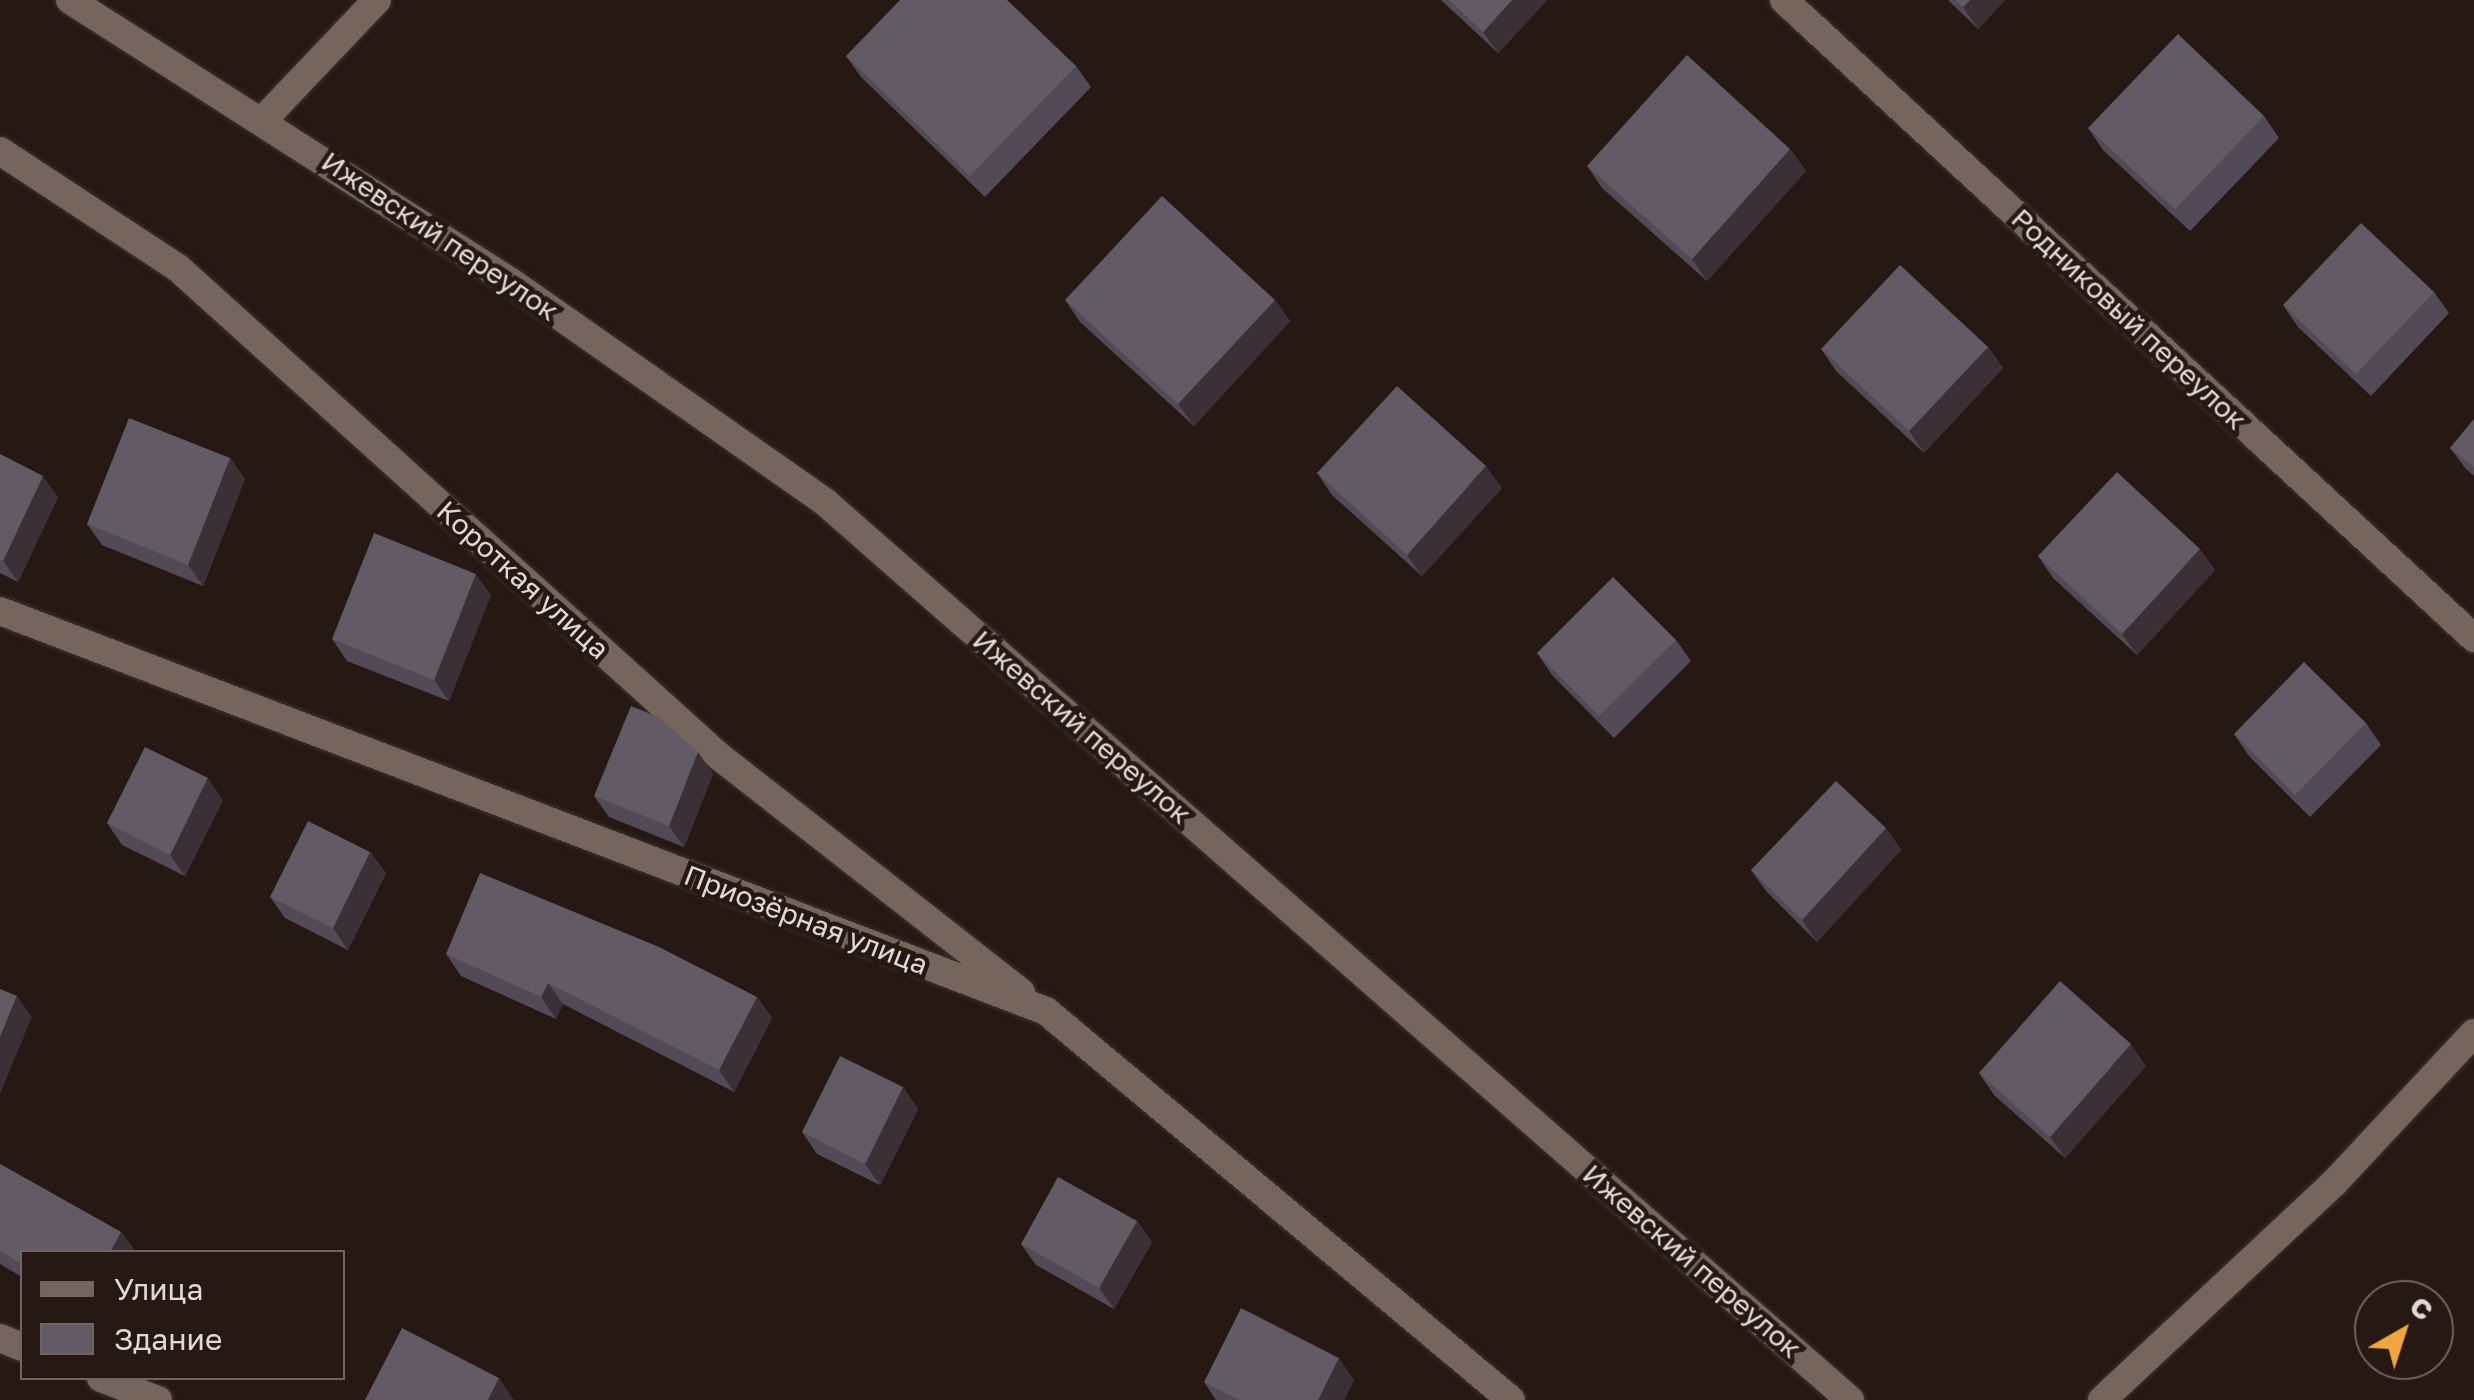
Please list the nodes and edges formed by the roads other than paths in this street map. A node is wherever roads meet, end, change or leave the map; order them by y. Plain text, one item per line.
1 (70, 0) edge
2 (377, 0) edge
3 (1784, 0) edge
4 (264, 119) junction
5 (0, 151) edge
6 (0, 611) edge
7 (2474, 638) edge
8 (1046, 1011) junction
9 (2474, 1033) edge
10 (106, 1380) edge
11 (158, 1400) edge
12 (1511, 1400) edge
13 (1850, 1400) edge
14 (2102, 1400) edge

1 - 4 street, Ижевский переулок
2 - 4 street
3 - 7 street, Родниковый переулок
4 - 13 street, Ижевский переулок
5 - 8 street, Короткая улица
6 - 8 street, Приозёрная улица
8 - 12 street, Приозёрная улица
9 - 14 street
10 - 11 street

